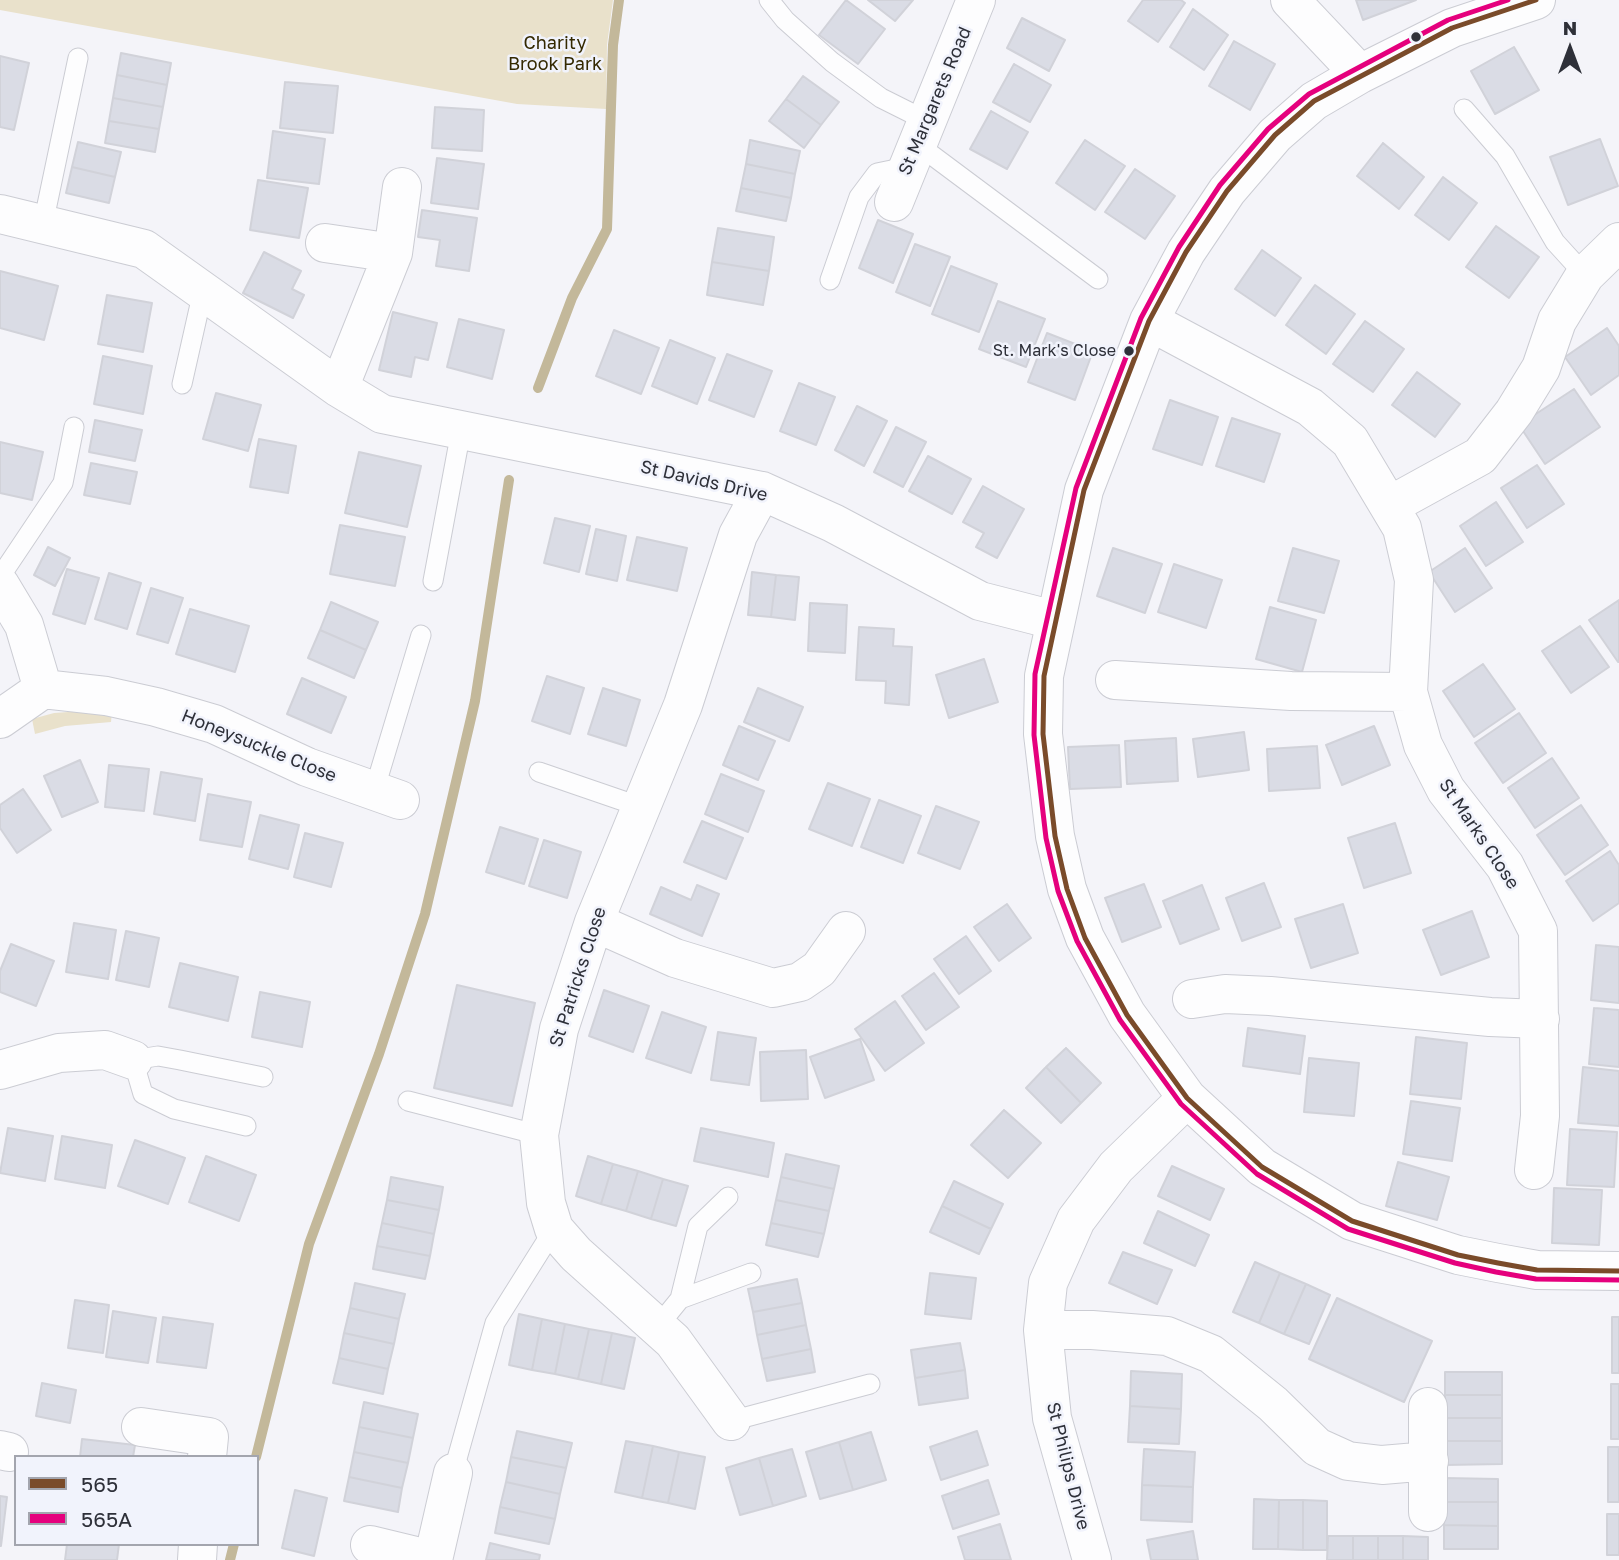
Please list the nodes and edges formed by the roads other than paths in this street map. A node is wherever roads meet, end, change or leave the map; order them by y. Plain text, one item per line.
1 (769, 0) edge
2 (976, 0) edge
3 (1290, 0) edge
4 (1536, 0) edge
5 (78, 58) dead end
6 (1360, 74) junction
7 (1464, 109) dead end
8 (917, 144) junction
9 (402, 187) dead end
10 (894, 202) dead end
11 (0, 214) edge
12 (43, 224) junction
13 (1619, 242) edge
14 (325, 243) dead end
15 (393, 253) junction
16 (1585, 275) junction
17 (1098, 279) dead end
18 (830, 280) dead end
19 (203, 291) junction
20 (1149, 321) junction
21 (181, 384) dead end
22 (339, 388) junction
23 (74, 427) dead end
24 (461, 431) junction
25 (762, 491) junction
26 (1389, 506) junction
27 (0, 577) edge
28 (433, 581) dead end
29 (0, 585) edge
30 (1054, 620) junction
31 (421, 635) dead end
32 (1115, 680) dead end
33 (43, 689) junction
34 (1408, 692) junction
35 (0, 719) edge
36 (539, 772) dead end
37 (387, 795) joint
38 (641, 807) junction
39 (594, 922) junction
40 (846, 932) dead end
41 (1192, 999) dead end
42 (1540, 1019) junction
43 (133, 1059) junction
44 (0, 1070) edge
45 (263, 1077) dead end
46 (1187, 1098) junction
47 (408, 1101) dead end
48 (247, 1126) dead end
49 (539, 1135) junction
50 (1534, 1170) dead end
51 (728, 1197) dead end
52 (554, 1229) junction
53 (1619, 1271) edge
54 (751, 1273) dead end
55 (669, 1312) junction
56 (1043, 1330) junction
57 (870, 1384) dead end
58 (1428, 1407) dead end
59 (730, 1421) joint
60 (141, 1427) dead end
61 (207, 1455) edge
62 (1429, 1461) junction
63 (453, 1472) joint
64 (1428, 1512) dead end
65 (370, 1545) dead end
66 (432, 1560) edge
67 (1092, 1560) edge

1 - 8 lane
2 - 8 street, St Margarets Road
3 - 6 street
4 - 6 street
5 - 12 lane
6 - 20 street
7 - 16 lane
8 - 10 street, St Margarets Road
8 - 17 lane
8 - 18 lane
9 - 15 street
11 - 12 street, St Davids Drive
12 - 19 street, St Davids Drive
13 - 16 street
14 - 15 street
15 - 22 street
16 - 26 street
19 - 21 lane
19 - 22 street, St Davids Drive
20 - 26 street, St Marks Close
20 - 30 street
22 - 24 street, St Davids Drive
23 - 27 lane
24 - 25 street, St Davids Drive
24 - 28 lane
25 - 30 street, St Davids Drive
25 - 38 street, St Patricks Close
26 - 34 street, St Marks Close
29 - 33 street
30 - 46 street
31 - 37 lane
32 - 34 street
33 - 35 street
33 - 37 street, Honeysuckle Close
34 - 42 street, St Marks Close
36 - 38 lane
38 - 39 street, St Patricks Close
39 - 40 street
39 - 49 street, St Patricks Close
41 - 42 street
42 - 50 street, St Marks Close
43 - 44 street
43 - 45 lane
43 - 48 lane
46 - 53 street
46 - 56 street, St Philips Drive
47 - 49 lane
49 - 52 street, St Patricks Close
51 - 55 lane
52 - 55 street, St Patricks Close
52 - 63 lane
54 - 55 lane
55 - 59 street, St Patricks Close
56 - 62 street
56 - 67 street, St Philips Drive
57 - 59 lane
58 - 62 street
60 - 61 street
62 - 64 street
63 - 66 street
65 - 66 street

